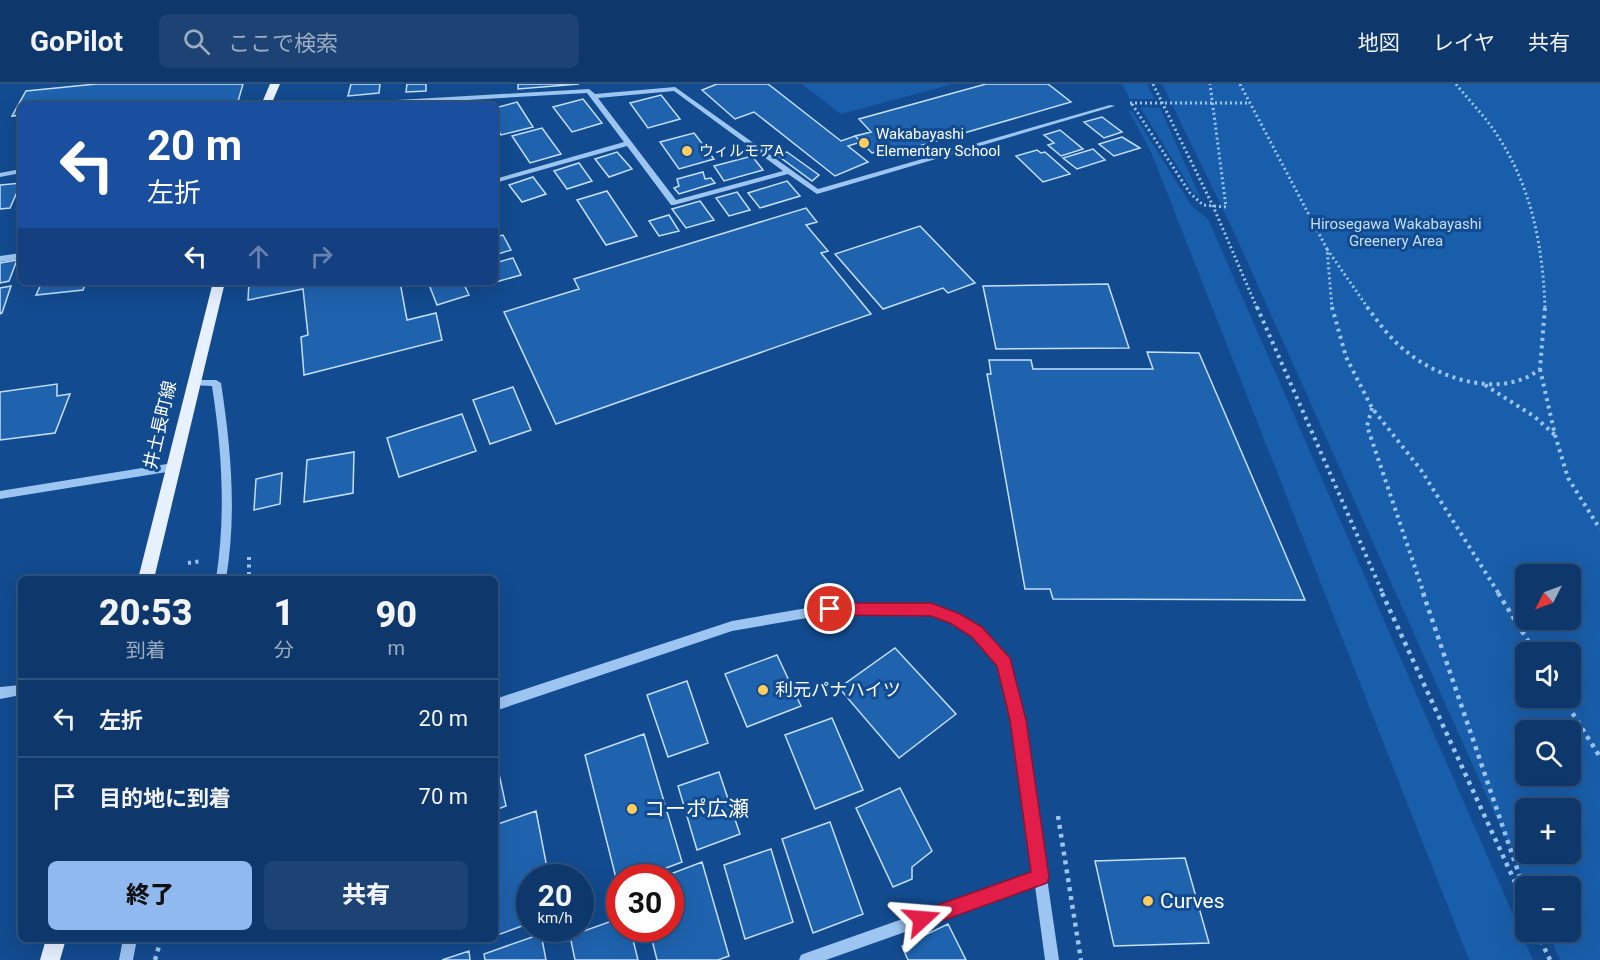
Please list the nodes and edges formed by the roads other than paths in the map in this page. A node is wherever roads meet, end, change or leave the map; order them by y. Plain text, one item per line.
1 (275, 84) edge
2 (595, 96) junction
3 (267, 102) edge
4 (397, 102) edge
5 (1112, 106) dead end
6 (629, 143) junction
7 (18, 172) edge
8 (787, 172) junction
9 (0, 175) edge
10 (498, 180) edge
11 (18, 256) edge
12 (0, 259) edge
13 (218, 285) edge
14 (193, 383) junction
15 (173, 467) junction
16 (0, 495) edge
17 (147, 576) edge
18 (221, 576) edge
19 (18, 690) edge
20 (0, 693) edge
21 (498, 704) edge
22 (1041, 877) junction
23 (55, 942) edge
24 (129, 942) edge
25 (51, 960) edge
26 (126, 960) edge
27 (806, 960) edge
28 (1052, 960) edge

1 - 3 main road
2 - 4 street
2 - 6 street
2 - 8 street
5 - 8 street
6 - 8 street
6 - 10 street
7 - 9 street
11 - 12 street
13 - 14 main road, 井土長町線
14 - 15 main road, 井土長町線
14 - 18 street
15 - 16 street
15 - 17 main road, 井土長町線
19 - 20 street
21 - 22 street
22 - 27 street
22 - 28 street
23 - 25 main road
24 - 26 street

